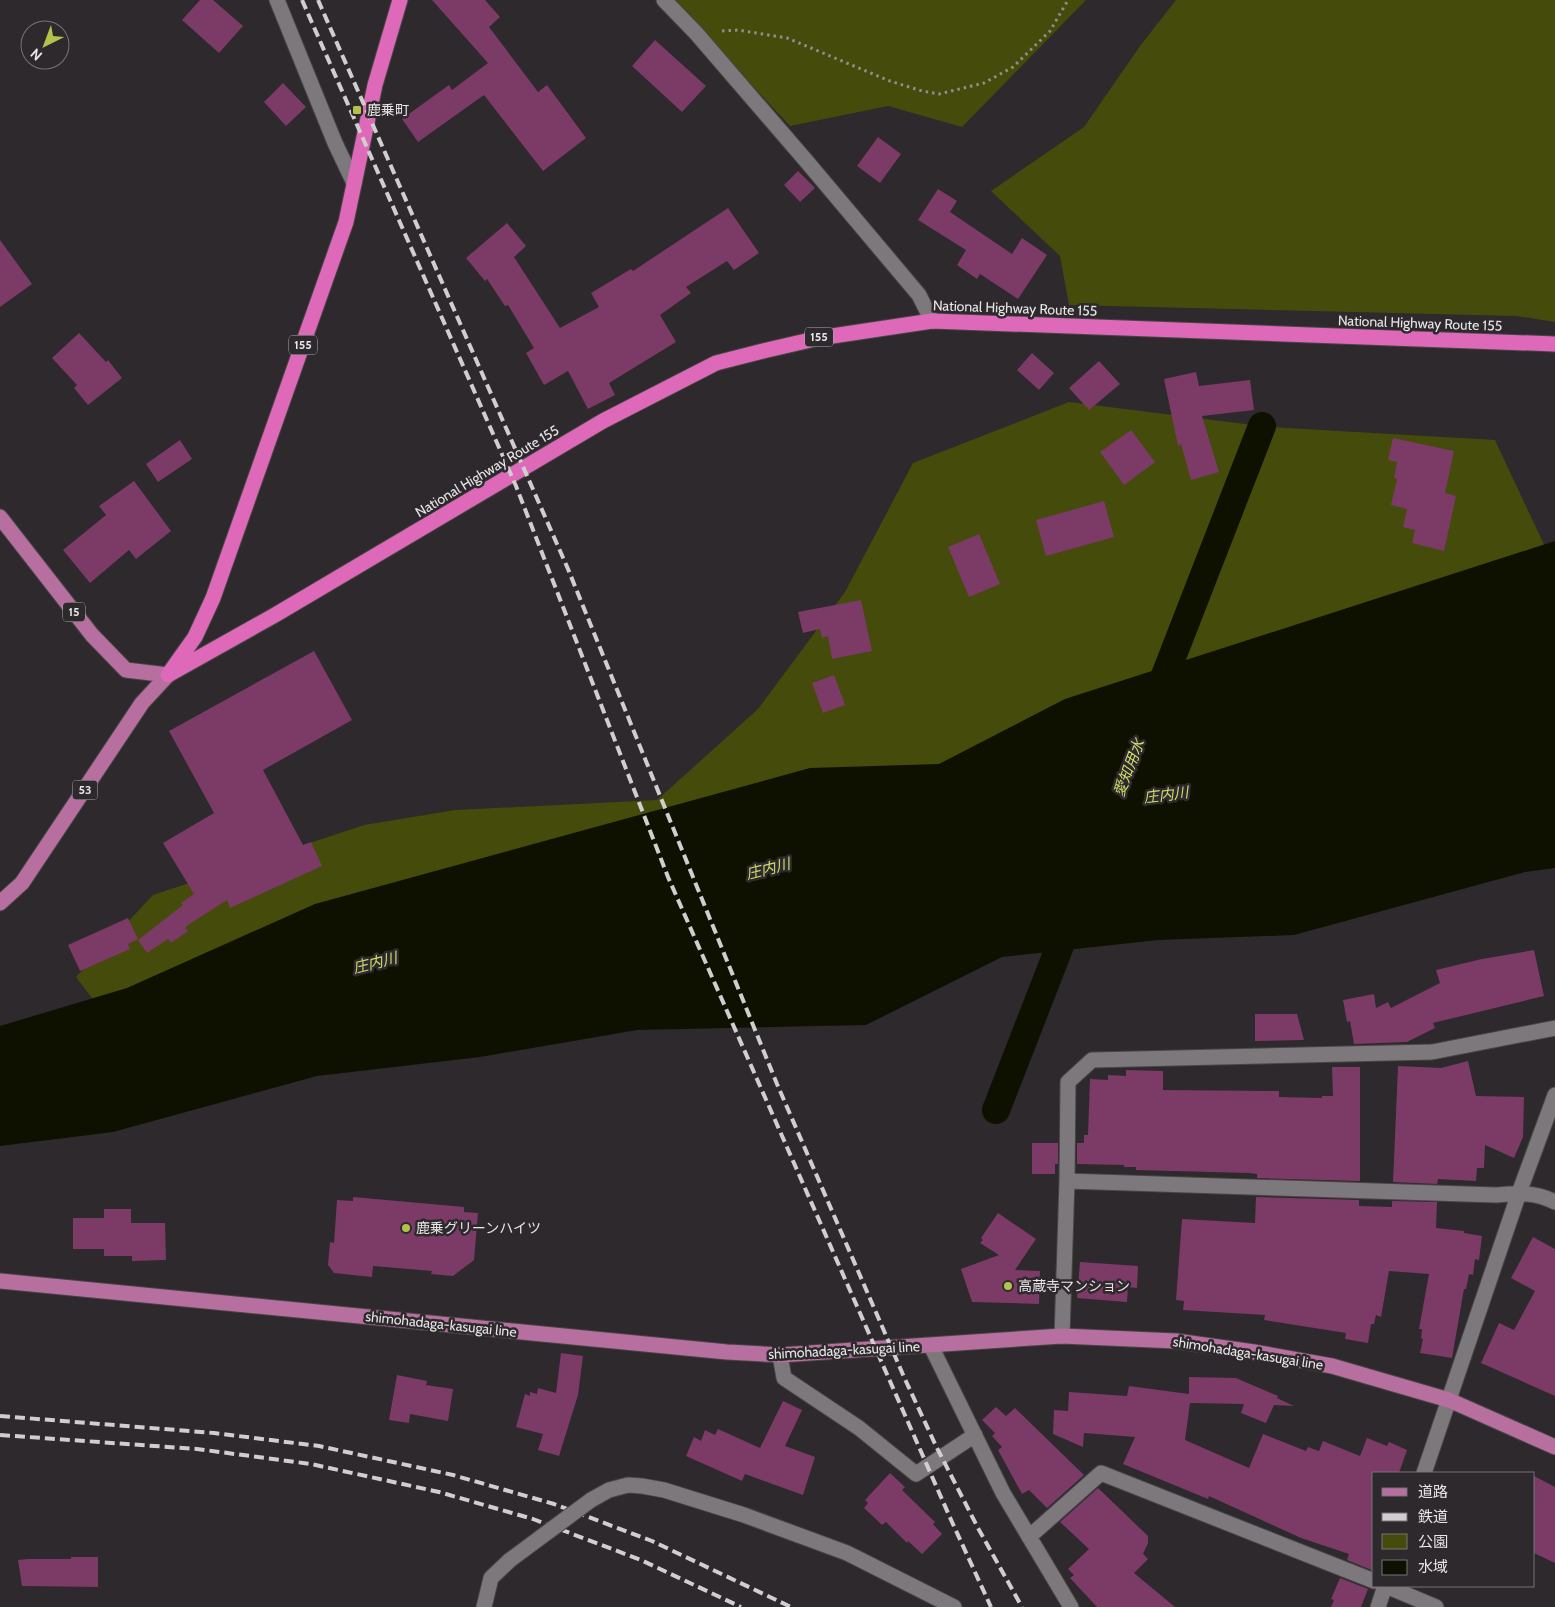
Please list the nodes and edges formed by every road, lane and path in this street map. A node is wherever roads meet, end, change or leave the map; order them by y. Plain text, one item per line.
1 (277, 0) edge
2 (400, 0) edge
3 (664, 0) edge
4 (1068, 0) edge
5 (696, 33) junction
6 (354, 183) junction
7 (932, 321) junction
8 (1555, 344) edge
9 (0, 517) edge
10 (168, 675) junction
11 (0, 903) edge
12 (1555, 1028) edge
13 (1555, 1095) edge
14 (1067, 1181) junction
15 (1519, 1193) junction
16 (1555, 1202) edge
17 (0, 1281) edge
18 (1062, 1336) junction
19 (931, 1346) junction
20 (780, 1355) junction
21 (1449, 1400) junction
22 (974, 1436) junction
23 (1555, 1447) edge
24 (1424, 1472) edge
25 (1029, 1537) junction
26 (1372, 1580) edge
27 (1386, 1587) edge
28 (1388, 1587) edge
29 (484, 1607) edge
30 (954, 1607) edge
31 (1071, 1607) edge
32 (1378, 1607) edge
33 (1436, 1607) edge

1 - 6 street
2 - 6 highway, 155
3 - 5 street
4 - 5 path
5 - 7 street
6 - 10 highway, 155
7 - 8 highway, National Highway Route 155 / 155
7 - 10 highway, National Highway Route 155 / 155
9 - 10 main road, 15
10 - 11 main road, 53
12 - 14 street
13 - 15 street
14 - 15 street
14 - 18 street
15 - 16 street
15 - 21 street
17 - 20 main road, shimohadaga-kasugai line
18 - 19 main road, shimohadaga-kasugai line
18 - 21 main road, shimohadaga-kasugai line
19 - 20 main road, shimohadaga-kasugai line
19 - 22 street
20 - 22 street
21 - 23 main road, shimohadaga-kasugai line
21 - 24 street
22 - 25 street
25 - 26 street
25 - 31 street
27 - 32 street
28 - 33 street
29 - 30 street, bridge

